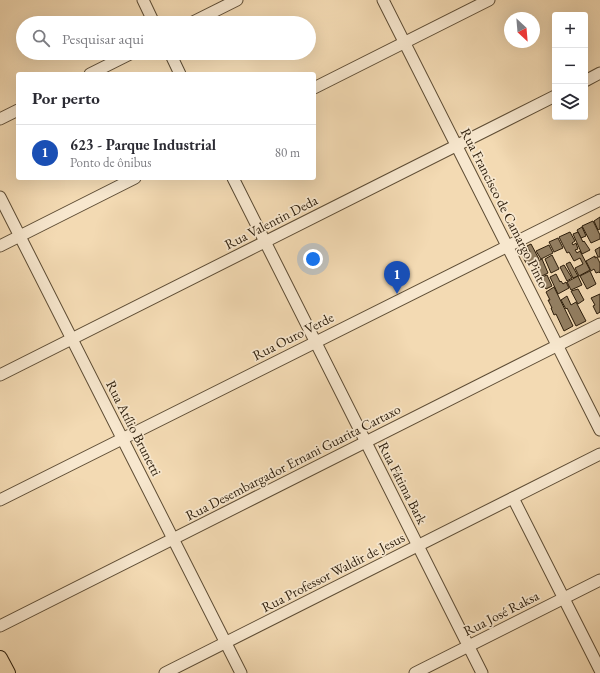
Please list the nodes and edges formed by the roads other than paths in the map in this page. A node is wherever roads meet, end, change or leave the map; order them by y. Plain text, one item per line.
1 (143, 0) edge
2 (237, 0) edge
3 (383, 0) edge
4 (489, 0) edge
5 (151, 16) edge
6 (206, 16) edge
7 (405, 42) junction
8 (118, 60) edge
9 (173, 60) edge
10 (94, 72) edge
11 (179, 72) edge
12 (600, 73) edge
13 (588, 79) edge
14 (316, 87) edge
15 (552, 97) edge
16 (16, 111) edge
17 (0, 119) edge
18 (456, 145) junction
19 (131, 180) edge
20 (233, 180) edge
21 (0, 197) edge
22 (600, 200) edge
23 (20, 236) junction
24 (265, 242) junction
25 (0, 246) edge
26 (507, 246) junction
27 (600, 324) edge
28 (72, 339) junction
29 (315, 342) junction
30 (557, 346) junction
31 (0, 375) edge
32 (600, 430) edge
33 (122, 439) junction
34 (366, 442) junction
35 (600, 454) edge
36 (513, 498) junction
37 (0, 500) edge
38 (173, 539) junction
39 (418, 546) junction
40 (600, 580) edge
41 (564, 598) junction
42 (0, 626) edge
43 (225, 643) junction
44 (468, 646) junction
45 (0, 658) edge
46 (600, 670) edge
47 (8, 673) edge
48 (165, 673) edge
49 (241, 673) edge
50 (415, 673) edge
51 (482, 673) edge

1 - 5 street
2 - 6 street
3 - 7 street, Rua Francisco de Camargo Pinto
4 - 7 street
7 - 14 street
7 - 18 street, Rua Francisco de Camargo Pinto
8 - 10 street
9 - 11 street
12 - 13 street
15 - 18 street, Rua Valentin Deda
16 - 17 street
18 - 24 street, Rua Valentin Deda
18 - 26 street, Rua Francisco de Camargo Pinto
19 - 23 street
20 - 24 street, Rua Fátima Bark
21 - 23 street, Rua Atílio Brunetti
22 - 26 street, Rua Ouro Verde
23 - 25 street
23 - 28 street, Rua Atílio Brunetti
24 - 28 street, Rua Valentin Deda
24 - 29 street, Rua Fátima Bark
26 - 29 street, Rua Ouro Verde
26 - 30 street, Rua Francisco de Camargo Pinto
27 - 30 street, Rua Desembargador Ernani Guarita Cartaxo
28 - 31 street, Rua Valentin Deda
28 - 33 street, Rua Atílio Brunetti
29 - 33 street, Rua Ouro Verde
29 - 34 street, Rua Fátima Bark
30 - 32 street, Rua Francisco de Camargo Pinto
30 - 34 street, Rua Desembargador Ernani Guarita Cartaxo
33 - 37 street, Rua Ouro Verde
33 - 38 street, Rua Atílio Brunetti
34 - 38 street, Rua Desembargador Ernani Guarita Cartaxo
34 - 39 street, Rua Fátima Bark
35 - 36 street, Rua Professor Waldir de Jesus
36 - 39 street, Rua Professor Waldir de Jesus
36 - 41 street
38 - 42 street, Rua Desembargador Ernani Guarita Cartaxo
38 - 43 street, Rua Atílio Brunetti
39 - 43 street, Rua Professor Waldir de Jesus
39 - 44 street, Rua Fátima Bark
40 - 41 street, Rua José Raksa
41 - 44 street, Rua José Raksa
41 - 46 street
43 - 48 street, Rua Professor Waldir de Jesus
43 - 49 street, Rua Atílio Brunetti
44 - 50 street, Rua José Raksa
44 - 51 street, Rua Fátima Bark
45 - 47 main road

